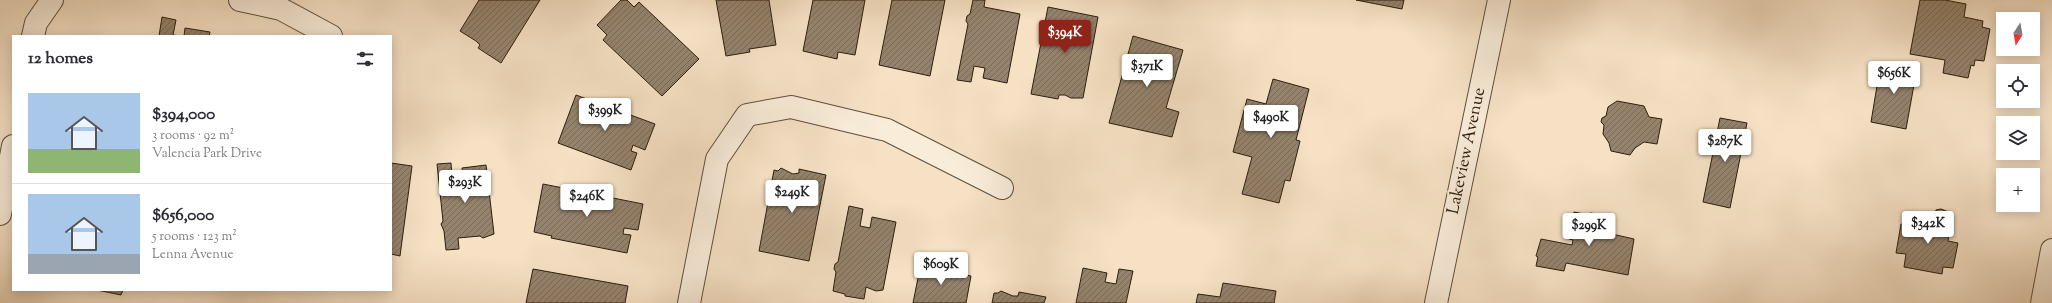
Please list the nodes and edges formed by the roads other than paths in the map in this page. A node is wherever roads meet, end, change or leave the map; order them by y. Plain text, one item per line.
1 (52, 0) edge
2 (240, 0) edge
3 (1499, 0) edge
4 (33, 35) edge
5 (329, 35) edge
6 (0, 142) edge
7 (12, 146) edge
8 (12, 151) edge
9 (1002, 188) dead end
10 (0, 214) edge
11 (2052, 250) edge
12 (688, 303) edge
13 (1436, 303) edge
14 (2042, 303) edge

1 - 4 street
2 - 5 street
3 - 13 street, Lakeview Avenue
6 - 7 street
8 - 10 street
9 - 12 street
11 - 14 street

